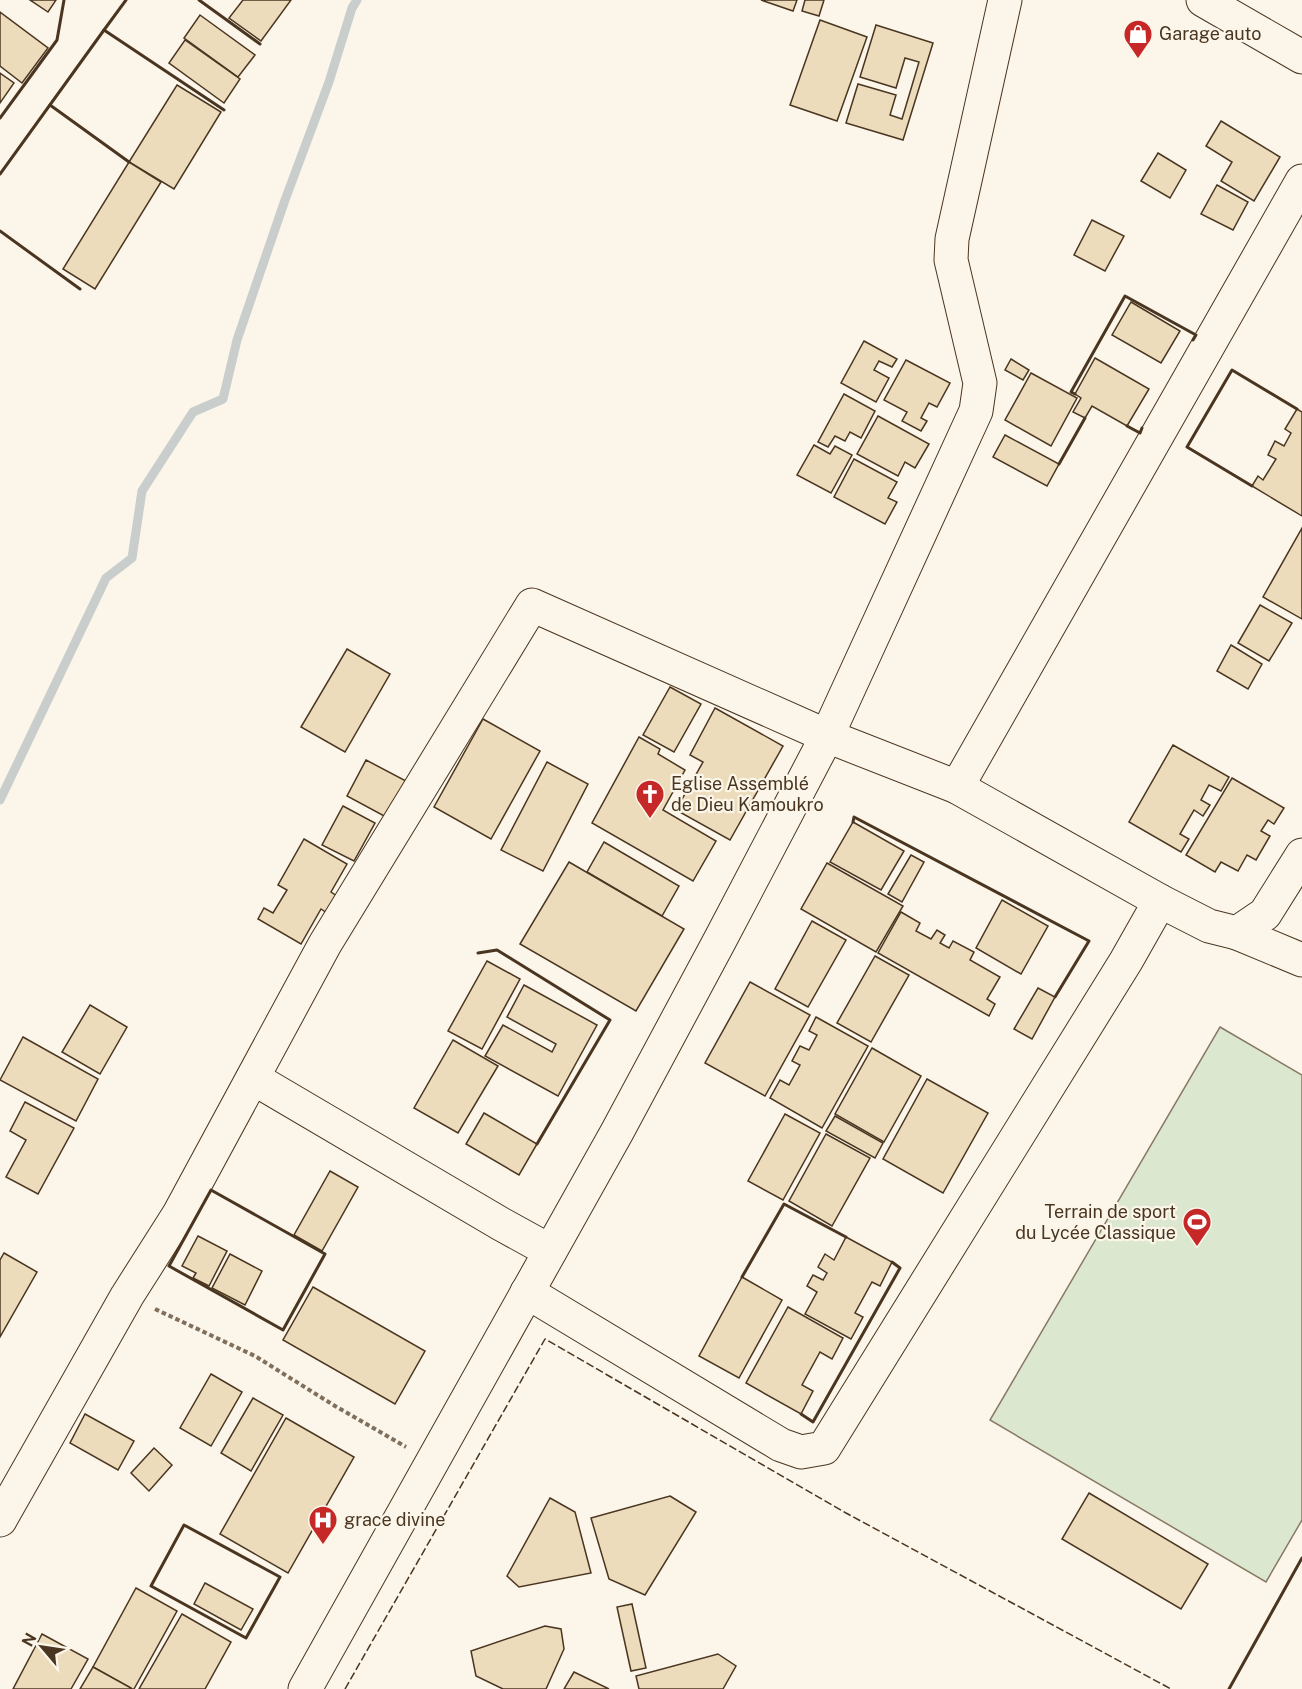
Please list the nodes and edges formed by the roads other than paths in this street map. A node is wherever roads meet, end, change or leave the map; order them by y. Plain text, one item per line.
1 (1005, 0) edge
2 (1203, 0) edge
3 (1239, 9) edge
4 (1302, 57) edge
5 (1302, 181) edge
6 (827, 736) junction
7 (957, 788) junction
8 (1302, 855) edge
9 (1160, 901) junction
10 (1237, 933) junction
11 (1302, 960) edge
12 (253, 1078) junction
13 (550, 1251) junction
14 (527, 1292) junction
15 (0, 1520) edge
16 (305, 1689) edge

1 - 6 street
2 - 3 street
3 - 4 street
5 - 7 street
6 - 7 street
6 - 12 street
6 - 13 street
7 - 9 street
8 - 10 street
9 - 10 street
9 - 14 street
10 - 11 street
12 - 13 street
12 - 15 street
13 - 14 street
14 - 16 street

